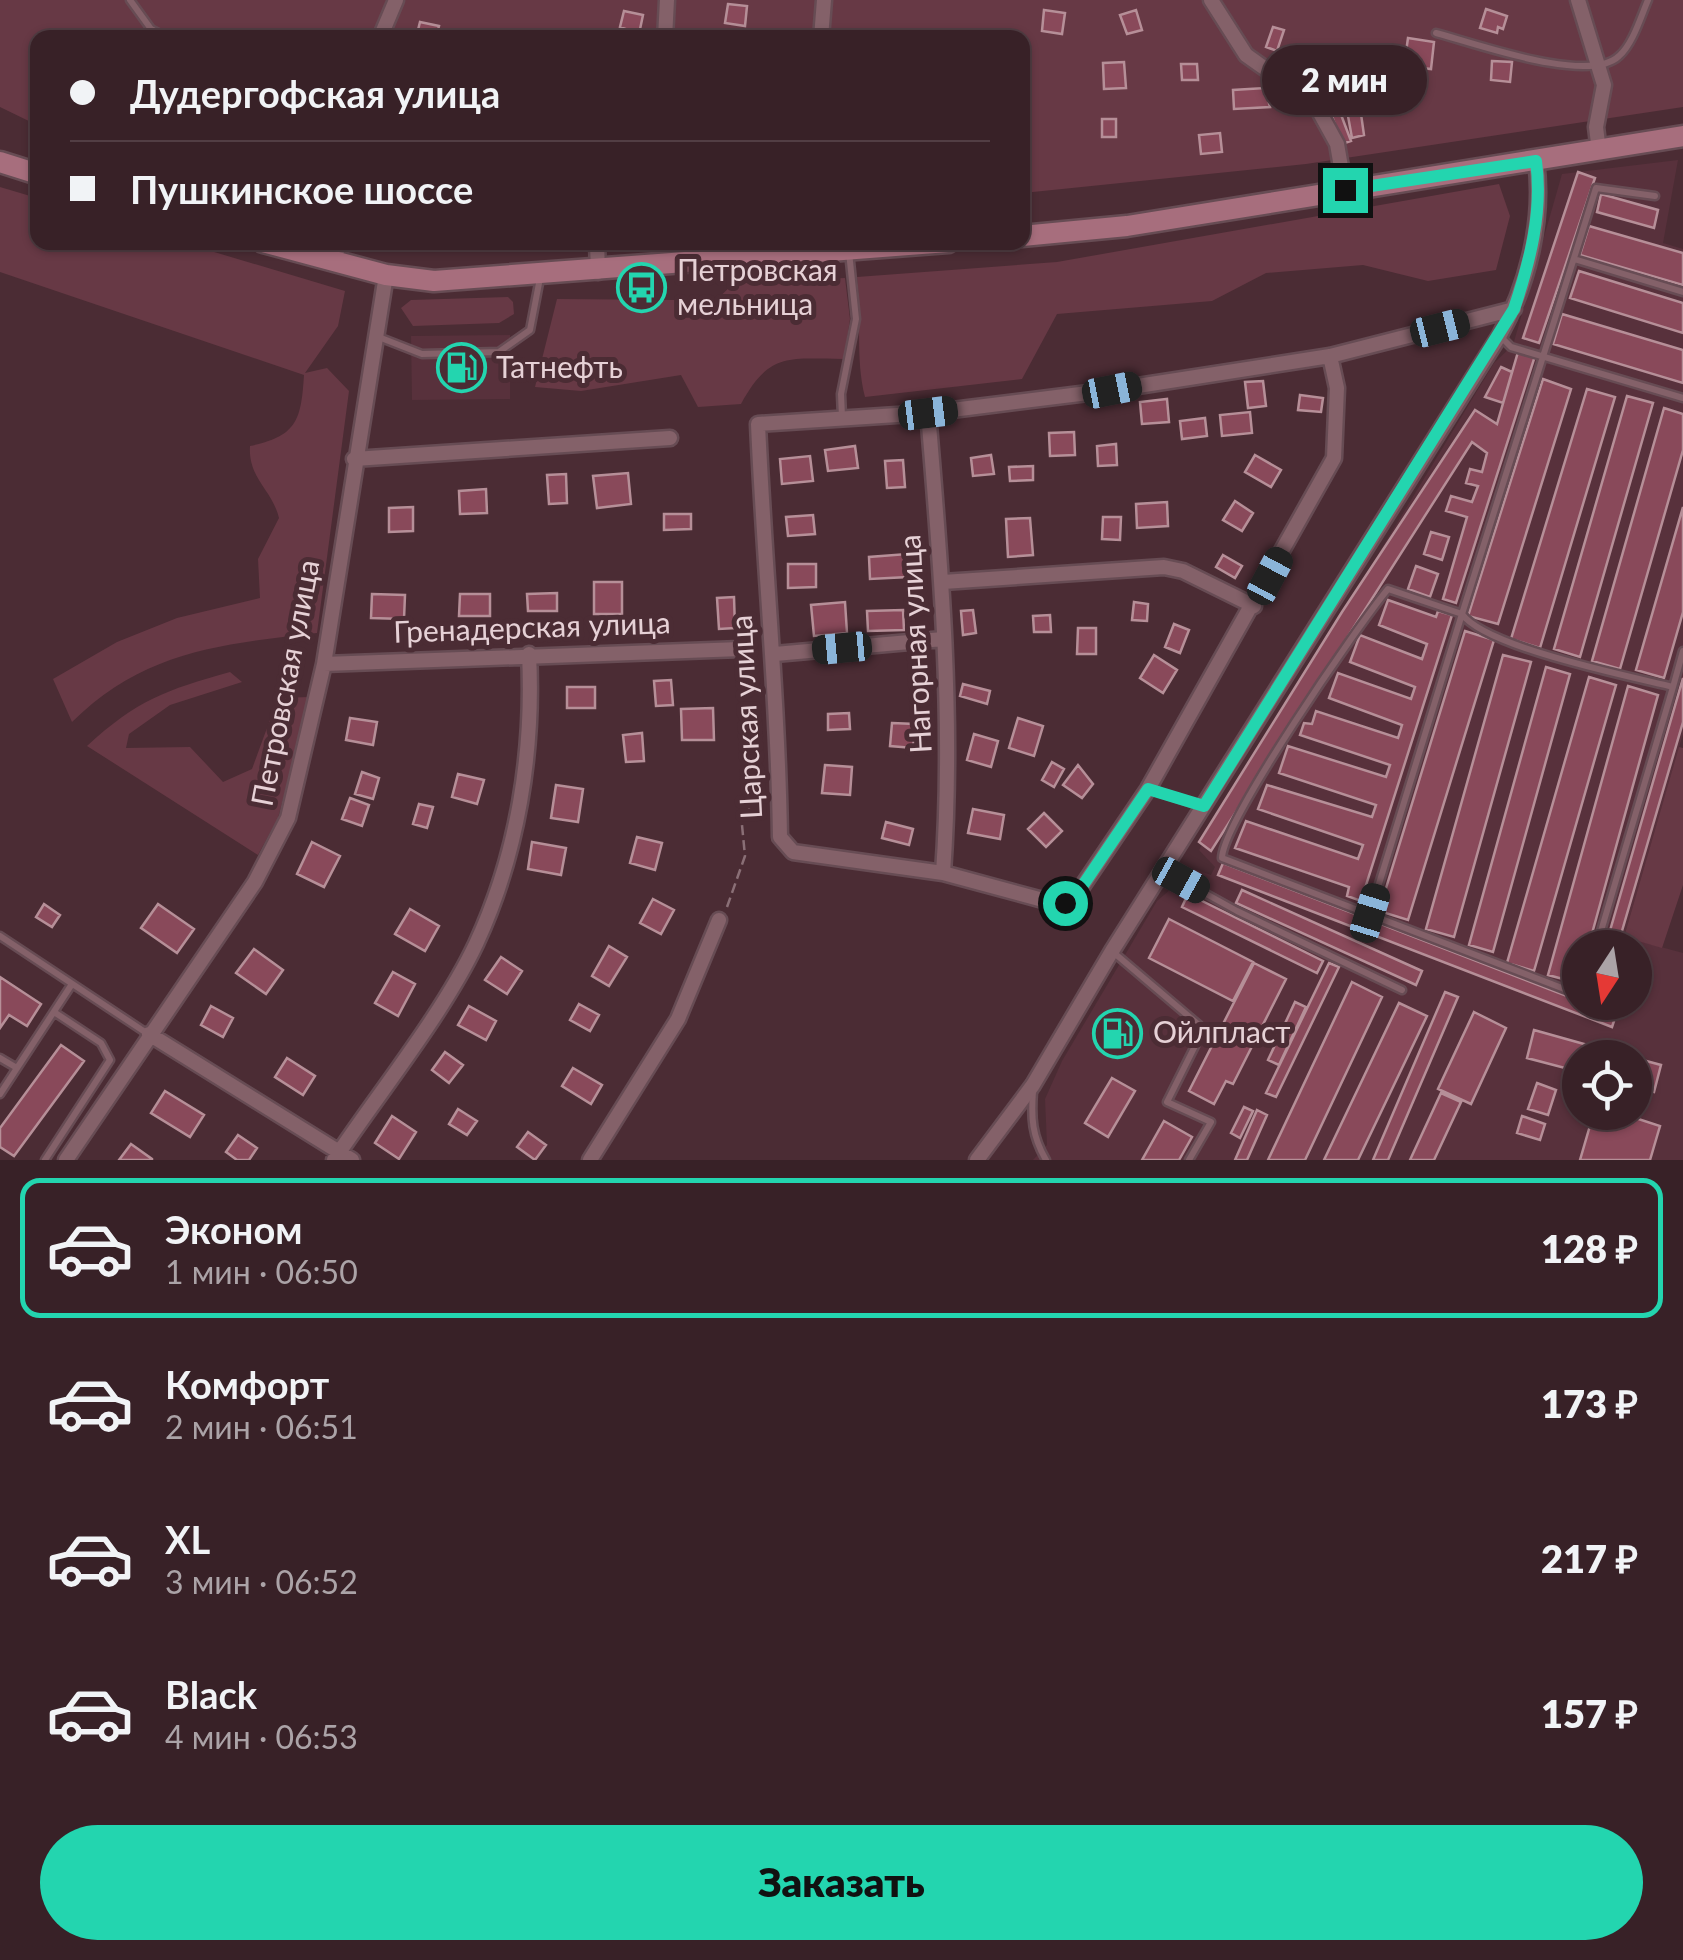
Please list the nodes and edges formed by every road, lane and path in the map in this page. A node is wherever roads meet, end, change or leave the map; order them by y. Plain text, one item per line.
1 (130, 0) edge
2 (396, 0) edge
3 (666, 0) edge
4 (824, 0) edge
5 (1211, 0) edge
6 (1578, 0) edge
7 (1648, 0) edge
8 (153, 30) edge
9 (383, 30) edge
10 (665, 30) edge
11 (822, 30) edge
12 (1436, 34) dead end
13 (1596, 68) junction
14 (1683, 136) edge
15 (1599, 151) junction
16 (1536, 161) junction
17 (0, 162) edge
18 (30, 171) edge
19 (1345, 190) junction
20 (1655, 196) dead end
21 (1030, 235) edge
22 (597, 250) edge
23 (833, 250) edge
24 (844, 250) edge
25 (337, 252) edge
26 (1574, 259) junction
27 (598, 272) junction
28 (386, 276) junction
29 (540, 276) junction
30 (1683, 292) edge
31 (1514, 309) junction
32 (1500, 335) junction
33 (375, 336) junction
34 (1330, 356) junction
35 (1543, 356) junction
36 (1683, 398) edge
37 (928, 413) junction
38 (842, 418) junction
39 (670, 438) dead end
40 (354, 459) junction
41 (942, 582) junction
42 (1254, 606) junction
43 (1462, 614) junction
44 (943, 639) junction
45 (741, 650) dead end
46 (1683, 651) edge
47 (529, 654) junction
48 (775, 654) junction
49 (324, 664) junction
50 (1673, 687) junction
51 (1148, 789) junction
52 (780, 800) junction
53 (1204, 806) junction
54 (1163, 870) junction
55 (943, 874) junction
56 (1370, 913) junction
57 (719, 920) joint
58 (1601, 930) edge
59 (0, 936) edge
60 (1112, 951) junction
61 (72, 984) junction
62 (1562, 987) edge
63 (1402, 990) dead end
64 (54, 1012) junction
65 (150, 1034) junction
66 (0, 1058) edge
67 (17, 1068) junction
68 (1034, 1085) junction
69 (0, 1094) edge
70 (342, 1157) edge
71 (45, 1160) edge
72 (66, 1160) edge
73 (590, 1160) edge
74 (977, 1160) edge
75 (1046, 1160) edge
76 (1189, 1160) edge

1 - 8 lane
2 - 9 street
3 - 10 street
4 - 11 street
5 - 19 street
6 - 13 street
7 - 13 lane
12 - 13 lane
13 - 15 street
14 - 15 main road
15 - 16 main road
16 - 19 main road
16 - 31 street
17 - 18 main road
19 - 21 main road
20 - 26 lane
22 - 27 street
23 - 27 main road
24 - 38 lane
25 - 28 main road
26 - 30 lane
26 - 35 lane
27 - 29 main road
28 - 29 main road
28 - 33 street, Петровская улица
29 - 33 lane
31 - 32 street
31 - 34 street
32 - 35 lane
32 - 53 street
33 - 40 street, Петровская улица
34 - 37 street
34 - 42 street
35 - 36 lane
35 - 43 lane
37 - 38 street
37 - 41 street, Нагорная улица
38 - 48 street, Царская улица
39 - 40 street
40 - 49 street, Петровская улица
41 - 42 street
41 - 44 street, Нагорная улица
42 - 51 street
43 - 50 lane
43 - 56 lane
43 - 56 lane
44 - 48 street
44 - 55 street, Нагорная улица
45 - 47 street, Гренадерская улица
46 - 50 lane
47 - 49 street, Гренадерская улица
47 - 70 street
48 - 52 street, Царская улица
49 - 65 street, Петровская улица
50 - 58 lane
51 - 53 lane
51 - 55 street, Царская улица
52 - 55 street, Царская улица
52 - 57 path
53 - 54 street
54 - 60 street
54 - 63 lane
56 - 62 lane
57 - 73 street
59 - 61 lane
60 - 68 street
60 - 76 lane
61 - 64 lane
61 - 65 lane
64 - 67 lane
64 - 71 lane
65 - 70 street
65 - 72 street, Петровская улица
66 - 67 lane
67 - 69 lane
68 - 74 street
68 - 75 lane

